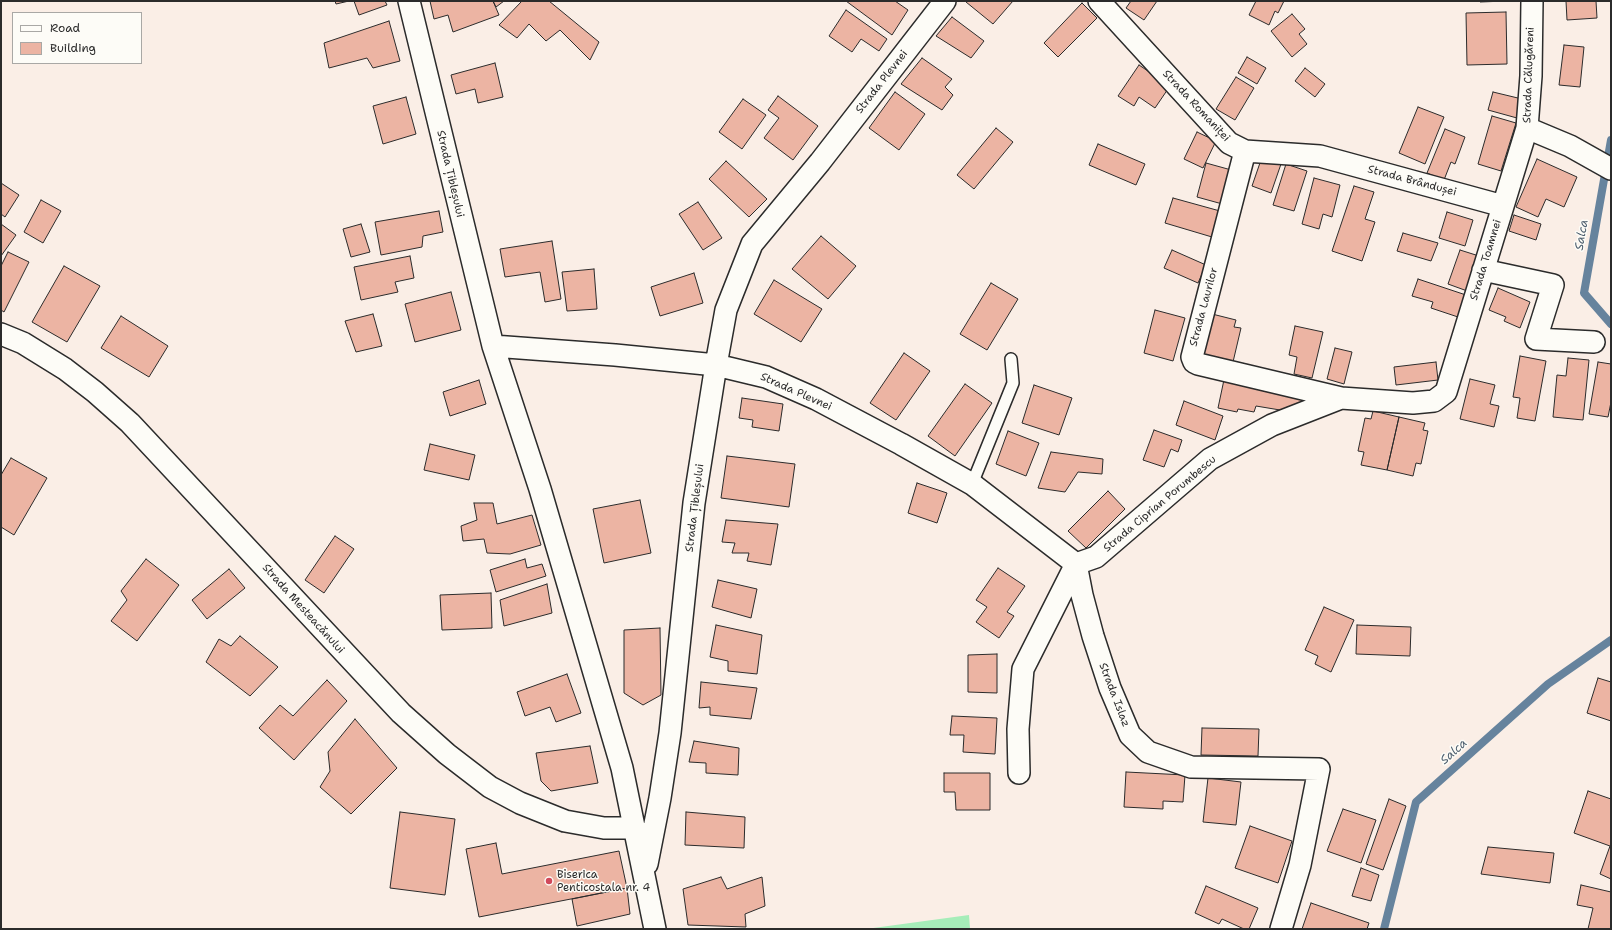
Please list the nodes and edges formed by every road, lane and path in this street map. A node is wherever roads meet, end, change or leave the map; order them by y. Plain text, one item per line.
1 (409, 1) edge
2 (945, 1) edge
3 (1099, 1) edge
4 (1532, 1) edge
5 (1527, 128) junction
6 (1245, 151) junction
7 (1320, 156) joint
8 (1611, 169) edge
9 (1502, 206) junction
10 (1483, 270) junction
11 (1, 334) edge
12 (1594, 342) dead end
13 (493, 346) junction
14 (1011, 359) dead end
15 (716, 365) junction
16 (1446, 392) joint
17 (1341, 398) junction
18 (972, 484) junction
19 (1076, 564) junction
20 (1019, 773) dead end
21 (635, 828) junction
22 (645, 872) junction
23 (656, 929) edge
24 (1281, 929) edge

1 - 13 street, Strada Țibleșului
2 - 15 street, Strada Plevnei
3 - 6 street, Strada Romaniței
4 - 5 street, Strada Călugăreni
5 - 8 street, Strada Călugăreni
5 - 9 street, Strada Toamnei
6 - 7 street, Strada Romaniței
6 - 17 street, Strada Laurilor
7 - 9 street, Strada Brândușei
9 - 10 street, Strada Toamnei
10 - 12 street
10 - 16 street, Strada Toamnei
11 - 21 street, Strada Mesteacănului
13 - 15 street
13 - 21 street, Strada Țibleșului
14 - 18 lane
15 - 18 street, Strada Plevnei
15 - 22 street, Strada Țibleșului
16 - 17 street, Strada Ciprian Porumbescu
17 - 19 street, Strada Ciprian Porumbescu
18 - 19 street, Strada Plevnei
19 - 20 street
19 - 24 street, Strada Islaz
21 - 22 street, Strada Țibleșului
22 - 23 street, Strada Țibleșului

